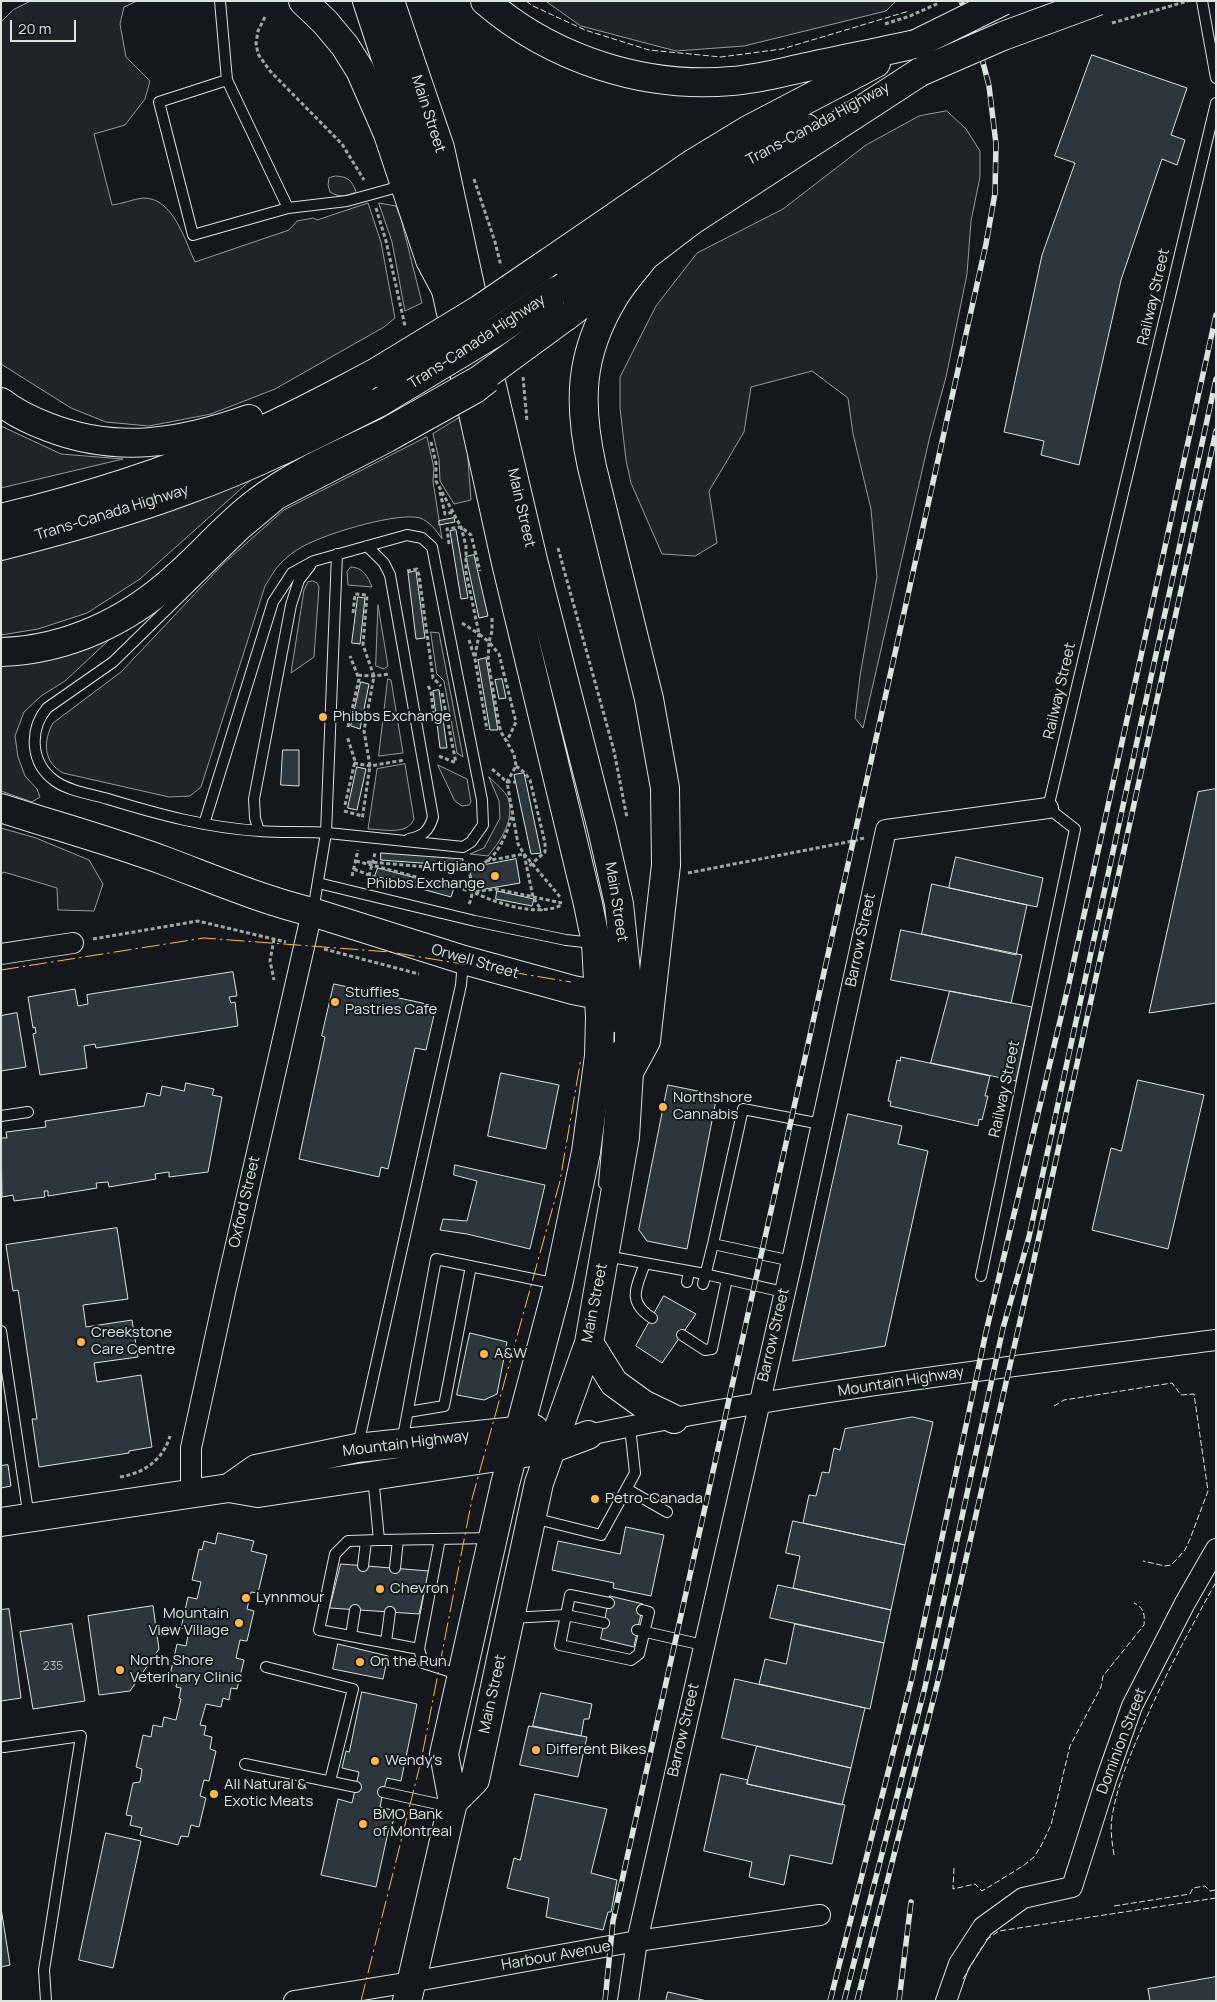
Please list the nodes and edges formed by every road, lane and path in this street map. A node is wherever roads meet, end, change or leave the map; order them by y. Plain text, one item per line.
1 (220, 1) edge
2 (302, 1) edge
3 (367, 1) edge
4 (390, 1) edge
5 (485, 1) edge
6 (942, 1) edge
7 (1003, 1) edge
8 (1098, 1) edge
9 (1202, 1) edge
10 (265, 17) dead end
11 (883, 24) dead end
12 (916, 44) junction
13 (920, 72) junction
14 (1216, 78) edge
15 (228, 80) junction
16 (1216, 103) edge
17 (471, 170) dead end
18 (406, 184) junction
19 (372, 194) junction
20 (288, 208) junction
21 (646, 255) junction
22 (502, 270) dead end
23 (446, 290) junction
24 (619, 290) junction
25 (578, 315) junction
26 (406, 333) dead end
27 (375, 373) junction
28 (523, 373) dead end
29 (501, 380) dead end
30 (1, 402) edge
31 (528, 430) dead end
32 (430, 436) dead end
33 (389, 439) junction
34 (439, 486) junction
35 (454, 512) junction
36 (1, 518) edge
37 (461, 527) junction
38 (557, 545) dead end
39 (1, 546) edge
40 (367, 546) junction
41 (337, 554) junction
42 (314, 561) junction
43 (406, 570) dead end
44 (482, 579) dead end
45 (492, 616) dead end
46 (352, 619) dead end
47 (454, 624) dead end
48 (479, 634) junction
49 (489, 642) junction
50 (1, 652) edge
51 (348, 654) dead end
52 (474, 659) dead end
53 (390, 674) dead end
54 (358, 675) junction
55 (374, 676) junction
56 (507, 740) junction
57 (433, 755) dead end
58 (404, 760) dead end
59 (354, 763) junction
60 (456, 763) junction
61 (487, 765) dead end
62 (370, 766) junction
63 (460, 766) dead end
64 (516, 766) junction
65 (507, 782) junction
66 (515, 782) dead end
67 (1, 808) edge
68 (1048, 808) junction
69 (512, 814) junction
70 (362, 816) junction
71 (627, 820) dead end
72 (361, 822) dead end
73 (204, 824) junction
74 (886, 830) junction
75 (259, 831) junction
76 (326, 833) junction
77 (401, 841) junction
78 (359, 845) dead end
79 (376, 851) dead end
80 (524, 854) junction
81 (356, 861) junction
82 (486, 862) junction
83 (373, 863) junction
84 (532, 864) junction
85 (468, 868) junction
86 (527, 868) junction
87 (354, 869) junction
88 (683, 874) dead end
89 (351, 879) dead end
90 (318, 884) junction
91 (473, 892) junction
92 (533, 897) junction
93 (565, 904) junction
94 (542, 911) junction
95 (312, 912) junction
96 (285, 942) dead end
97 (73, 943) joint
98 (596, 943) junction
99 (1, 954) edge
100 (464, 960) junction
101 (613, 981) junction
102 (629, 1072) junction
103 (28, 1112) dead end
104 (1, 1116) edge
105 (821, 1124) junction
106 (610, 1221) junction
107 (713, 1244) junction
108 (604, 1255) junction
109 (792, 1261) junction
110 (645, 1263) junction
111 (471, 1266) junction
112 (689, 1271) junction
113 (981, 1276) dead end
114 (704, 1279) junction
115 (728, 1279) junction
116 (687, 1282) dead end
117 (558, 1285) junction
118 (784, 1292) junction
119 (652, 1318) dead end
120 (1, 1331) edge
121 (682, 1335) dead end
122 (1216, 1340) edge
123 (589, 1343) junction
124 (758, 1404) junction
125 (408, 1412) junction
126 (674, 1419) junction
127 (561, 1425) junction
128 (630, 1427) junction
129 (172, 1429) dead end
130 (588, 1435) junction
131 (402, 1442) junction
132 (515, 1443) junction
133 (357, 1448) junction
134 (551, 1449) junction
135 (372, 1475) junction
136 (113, 1478) dead end
137 (229, 1488) junction
138 (627, 1488) junction
139 (191, 1494) junction
140 (667, 1512) dead end
141 (532, 1517) junction
142 (29, 1518) junction
143 (1, 1522) edge
144 (492, 1538) junction
145 (440, 1539) junction
146 (379, 1540) junction
147 (398, 1540) junction
148 (366, 1541) junction
149 (1216, 1549) edge
150 (363, 1566) dead end
151 (395, 1568) dead end
152 (609, 1603) dead end
153 (355, 1610) dead end
154 (642, 1610) dead end
155 (390, 1612) dead end
156 (566, 1615) junction
157 (510, 1618) junction
158 (604, 1623) dead end
159 (641, 1631) junction
160 (351, 1636) junction
161 (386, 1642) junction
162 (703, 1645) junction
163 (419, 1649) junction
164 (266, 1668) dead end
165 (462, 1676) junction
166 (4, 1747) dead end
167 (245, 1764) dead end
168 (330, 1781) junction
169 (356, 1787) dead end
170 (383, 1792) dead end
171 (453, 1805) junction
172 (820, 1915) dead end
173 (637, 1941) junction
174 (409, 1991) edge
175 (46, 2001) edge
176 (294, 2001) edge
177 (628, 2001) edge
178 (946, 2001) edge

1 - 15 lane
2 - 18 main road
3 - 23 main road, Main Street
4 - 101 main road, Main Street
5 - 12 main road
6 - 11 path
7 - 12 main road, bridge
8 - 13 main road, bridge
9 - 14 lane
10 - 19 path
12 - 27 main road, Trans-Canada Highway, bridge
13 - 21 main road
13 - 39 main road, Trans-Canada Highway, bridge
15 - 20 lane
15 - 20 lane
16 - 68 lane, Railway Street
17 - 22 path
18 - 19 lane
18 - 23 main road
19 - 20 lane
19 - 26 path
21 - 24 main road
21 - 25 main road
23 - 98 main road, Main Street
24 - 25 lane
24 - 102 main road
25 - 33 main road, bridge
27 - 30 main road
27 - 36 main road, Trans-Canada Highway
28 - 31 path
29 - 33 lane, bridge
32 - 34 path
33 - 50 main road
33 - 73 lane
34 - 35 path
34 - 35 path
35 - 37 path
37 - 44 path
37 - 48 path
38 - 71 path
40 - 41 lane
40 - 77 lane
40 - 77 lane
41 - 42 lane
41 - 76 lane
42 - 73 lane
42 - 75 lane
43 - 60 path
45 - 49 path
46 - 55 path
47 - 48 path
48 - 49 path
48 - 52 path
49 - 56 path
49 - 56 path
51 - 54 path
53 - 55 path
54 - 55 path
54 - 59 path
55 - 62 path
56 - 64 path
57 - 60 path
58 - 62 path
59 - 62 path
59 - 70 path
60 - 63 path
61 - 65 path
62 - 70 path
64 - 65 path
64 - 84 path
65 - 66 path
65 - 69 path
67 - 95 main road, Orwell Street
68 - 74 street
68 - 113 lane, Railway Street
69 - 80 path
69 - 82 path
70 - 72 path
73 - 75 lane
74 - 88 path
74 - 105 street, Barrow Street
75 - 76 lane
76 - 77 lane
76 - 90 lane
78 - 81 path
79 - 83 path
80 - 82 path
80 - 84 path
80 - 86 path
81 - 83 path
81 - 87 path
82 - 85 path
83 - 85 path
83 - 87 path
83 - 91 path
84 - 86 path
84 - 93 path
85 - 91 path
86 - 92 path
87 - 89 path
90 - 95 lane
90 - 98 lane
91 - 92 path
91 - 94 path
92 - 93 path
92 - 94 path
93 - 94 path
95 - 100 main road, Orwell Street
95 - 139 street, Oxford Street
96 - 97 path
97 - 99 street
98 - 101 main road, Main Street
100 - 101 main road, Orwell Street
100 - 133 lane
101 - 102 main road, Main Street
101 - 106 lane
101 - 117 main road, Main Street
102 - 106 main road, Main Street
103 - 104 lane
105 - 107 lane
105 - 109 street, Barrow Street
106 - 108 main road, Main Street
107 - 109 lane
107 - 114 lane
108 - 110 lane
108 - 123 main road, Main Street
109 - 118 street, Barrow Street
110 - 112 lane
110 - 119 lane
111 - 117 lane
111 - 125 lane
111 - 125 lane
112 - 114 lane
112 - 116 lane
114 - 115 lane
115 - 118 lane
115 - 121 lane
117 - 132 main road, Main Street
118 - 124 street, Barrow Street
120 - 142 lane
122 - 124 street, Mountain Highway
123 - 126 main road
123 - 127 main road, Main Street
124 - 126 street, Mountain Highway
124 - 162 street, Barrow Street
125 - 131 lane
126 - 128 street, Mountain Highway
127 - 130 main road, Mountain Highway
127 - 132 main road, Mountain Highway
127 - 134 main road, Main Street
128 - 130 street, Mountain Highway
128 - 138 lane
129 - 136 path
130 - 134 main road, Mountain Highway
131 - 132 main road, Mountain Highway
131 - 133 main road, Mountain Highway
132 - 134 main road, Mountain Highway
132 - 135 main road, Mountain Highway
132 - 144 main road, Main Street
133 - 137 main road, Mountain Highway
134 - 141 main road, Main Street
135 - 137 main road, Mountain Highway
135 - 146 lane
137 - 139 main road, Mountain Highway
138 - 140 lane
138 - 141 lane
139 - 142 main road, Mountain Highway
141 - 157 main road, Main Street
142 - 143 main road, Mountain Highway
144 - 145 lane
144 - 165 main road, Main Street
145 - 147 lane
145 - 163 lane
146 - 147 lane
146 - 148 lane
147 - 151 lane
148 - 150 lane
148 - 160 lane
149 - 178 street, Dominion Street
152 - 156 lane
153 - 160 lane
154 - 159 lane
155 - 161 lane
156 - 157 lane
156 - 158 lane
156 - 159 lane
157 - 171 main road, Main Street
159 - 162 lane
160 - 161 lane
161 - 163 lane
162 - 173 street, Barrow Street
163 - 165 lane
164 - 168 lane
165 - 171 main road, Main Street
166 - 175 lane
167 - 168 lane
168 - 169 lane
170 - 171 lane
171 - 174 main road, Main Street
172 - 173 street, Harbour Avenue
173 - 174 street, Harbour Avenue
173 - 177 street, Barrow Street
174 - 176 street, Harbour Avenue

